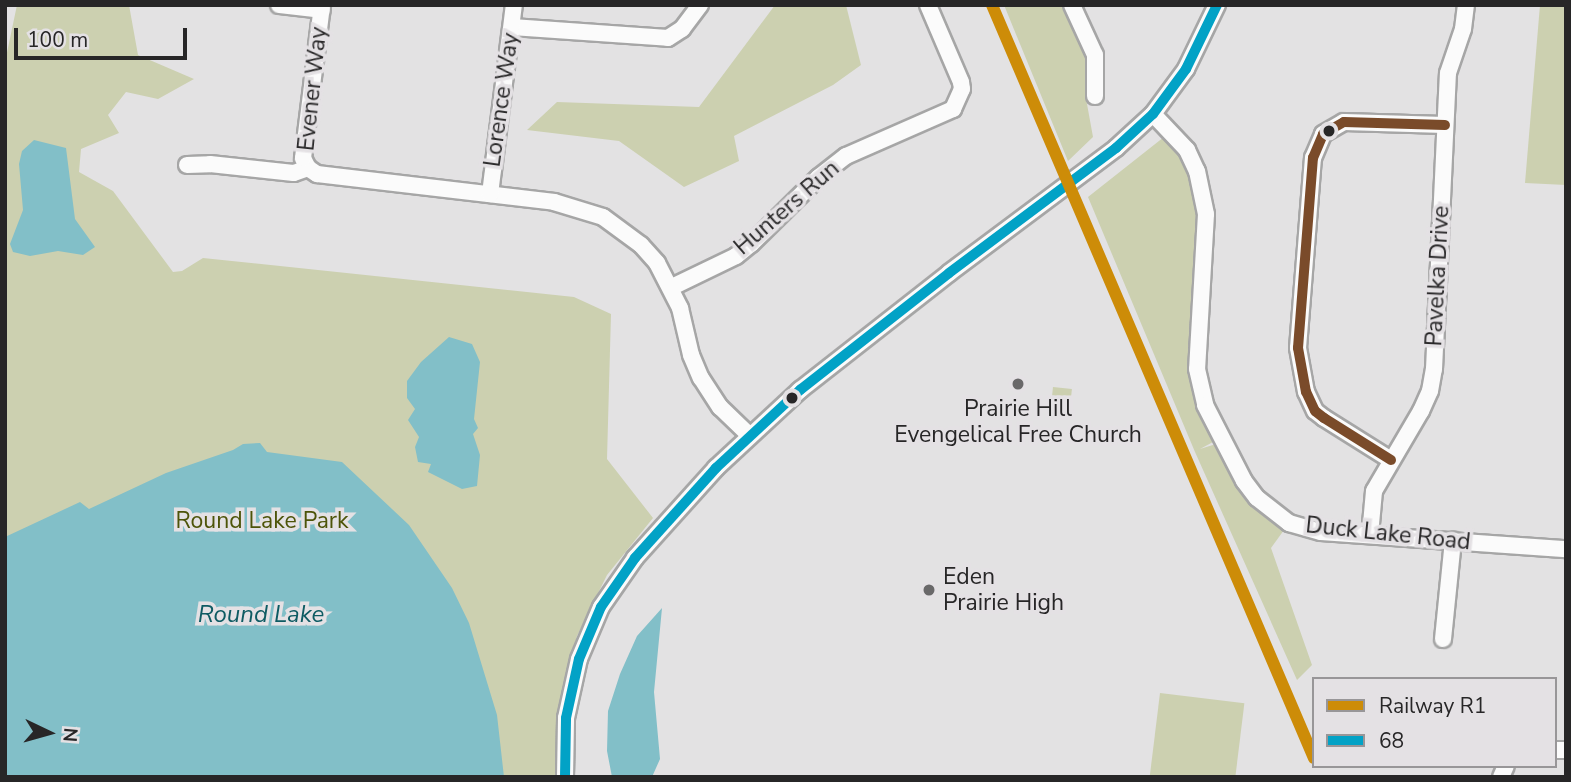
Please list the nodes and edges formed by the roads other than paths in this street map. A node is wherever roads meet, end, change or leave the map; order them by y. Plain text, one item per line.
1 (279, 5) edge
2 (514, 5) edge
3 (701, 5) edge
4 (928, 5) edge
5 (1072, 5) edge
6 (1217, 5) edge
7 (1466, 5) edge
8 (322, 8) edge
9 (512, 27) junction
10 (1095, 96) dead end
11 (1153, 114) junction
12 (1445, 125) junction
13 (187, 165) dead end
14 (308, 168) junction
15 (490, 194) junction
16 (672, 287) junction
17 (749, 435) junction
18 (1391, 460) junction
19 (1370, 535) junction
20 (1452, 541) junction
21 (1566, 549) edge
22 (1443, 639) dead end
23 (565, 777) edge

1 - 8 street, Evener Way
2 - 9 street, Lorence Way
3 - 9 street
4 - 16 street, Hunters Run
5 - 10 street
6 - 11 street
7 - 12 street, Pavelka Drive
8 - 14 street, Evener Way
9 - 15 street, Lorence Way
11 - 17 street
11 - 19 street, Duck Lake Road
12 - 18 street, Pavelka Drive
12 - 18 street
13 - 14 street
14 - 15 street
15 - 16 street
16 - 17 street
17 - 23 street
18 - 19 street, Pavelka Drive
19 - 20 street, Duck Lake Road
20 - 21 street, Duck Lake Road
20 - 22 street

